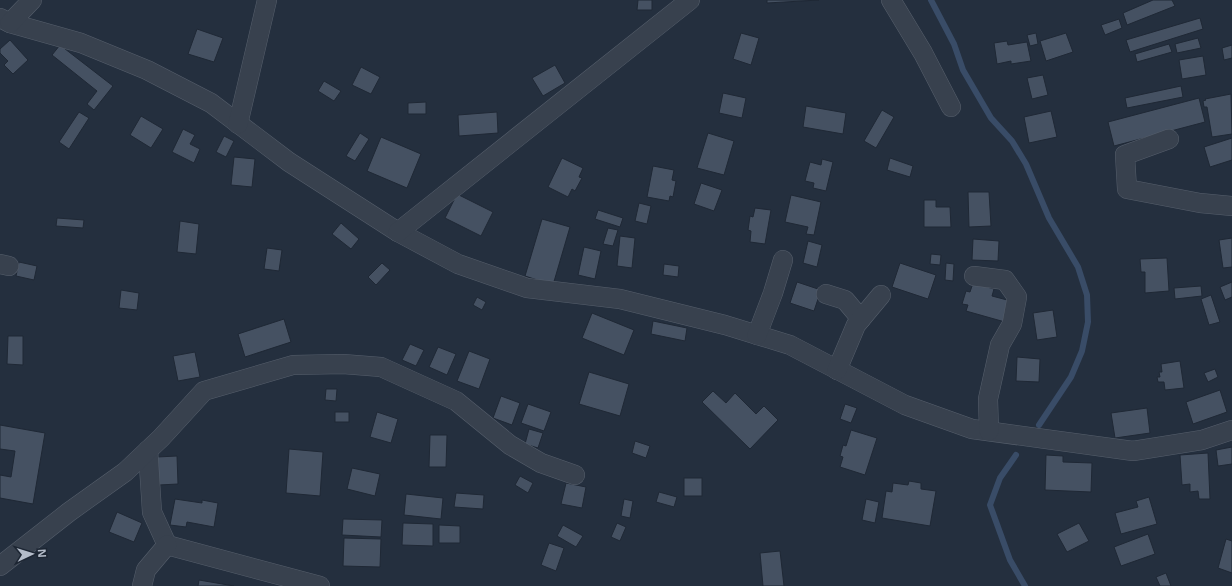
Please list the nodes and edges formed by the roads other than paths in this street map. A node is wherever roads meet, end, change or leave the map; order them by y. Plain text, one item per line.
1 (32, 0) edge
2 (267, 0) edge
3 (690, 0) edge
4 (891, 0) edge
5 (5, 21) edge
6 (951, 107) dead end
7 (238, 124) junction
8 (1169, 139) dead end
9 (1232, 206) edge
10 (398, 232) junction
11 (783, 260) dead end
12 (974, 276) dead end
13 (826, 294) dead end
14 (881, 295) dead end
15 (861, 319) junction
16 (757, 335) junction
17 (837, 370) junction
18 (1232, 430) edge
19 (989, 431) junction
20 (148, 450) junction
21 (575, 475) dead end
22 (166, 545) junction
23 (0, 566) edge
24 (142, 586) edge
25 (320, 586) edge

1 - 5 street
2 - 7 street
3 - 10 street
4 - 6 street
5 - 7 street
7 - 10 street
8 - 9 street
10 - 16 street
11 - 16 street
12 - 19 street
13 - 15 street
14 - 15 street
15 - 17 street
16 - 17 street
17 - 19 street
18 - 19 street
20 - 21 street
20 - 22 street
20 - 23 street
22 - 24 street
22 - 25 street

